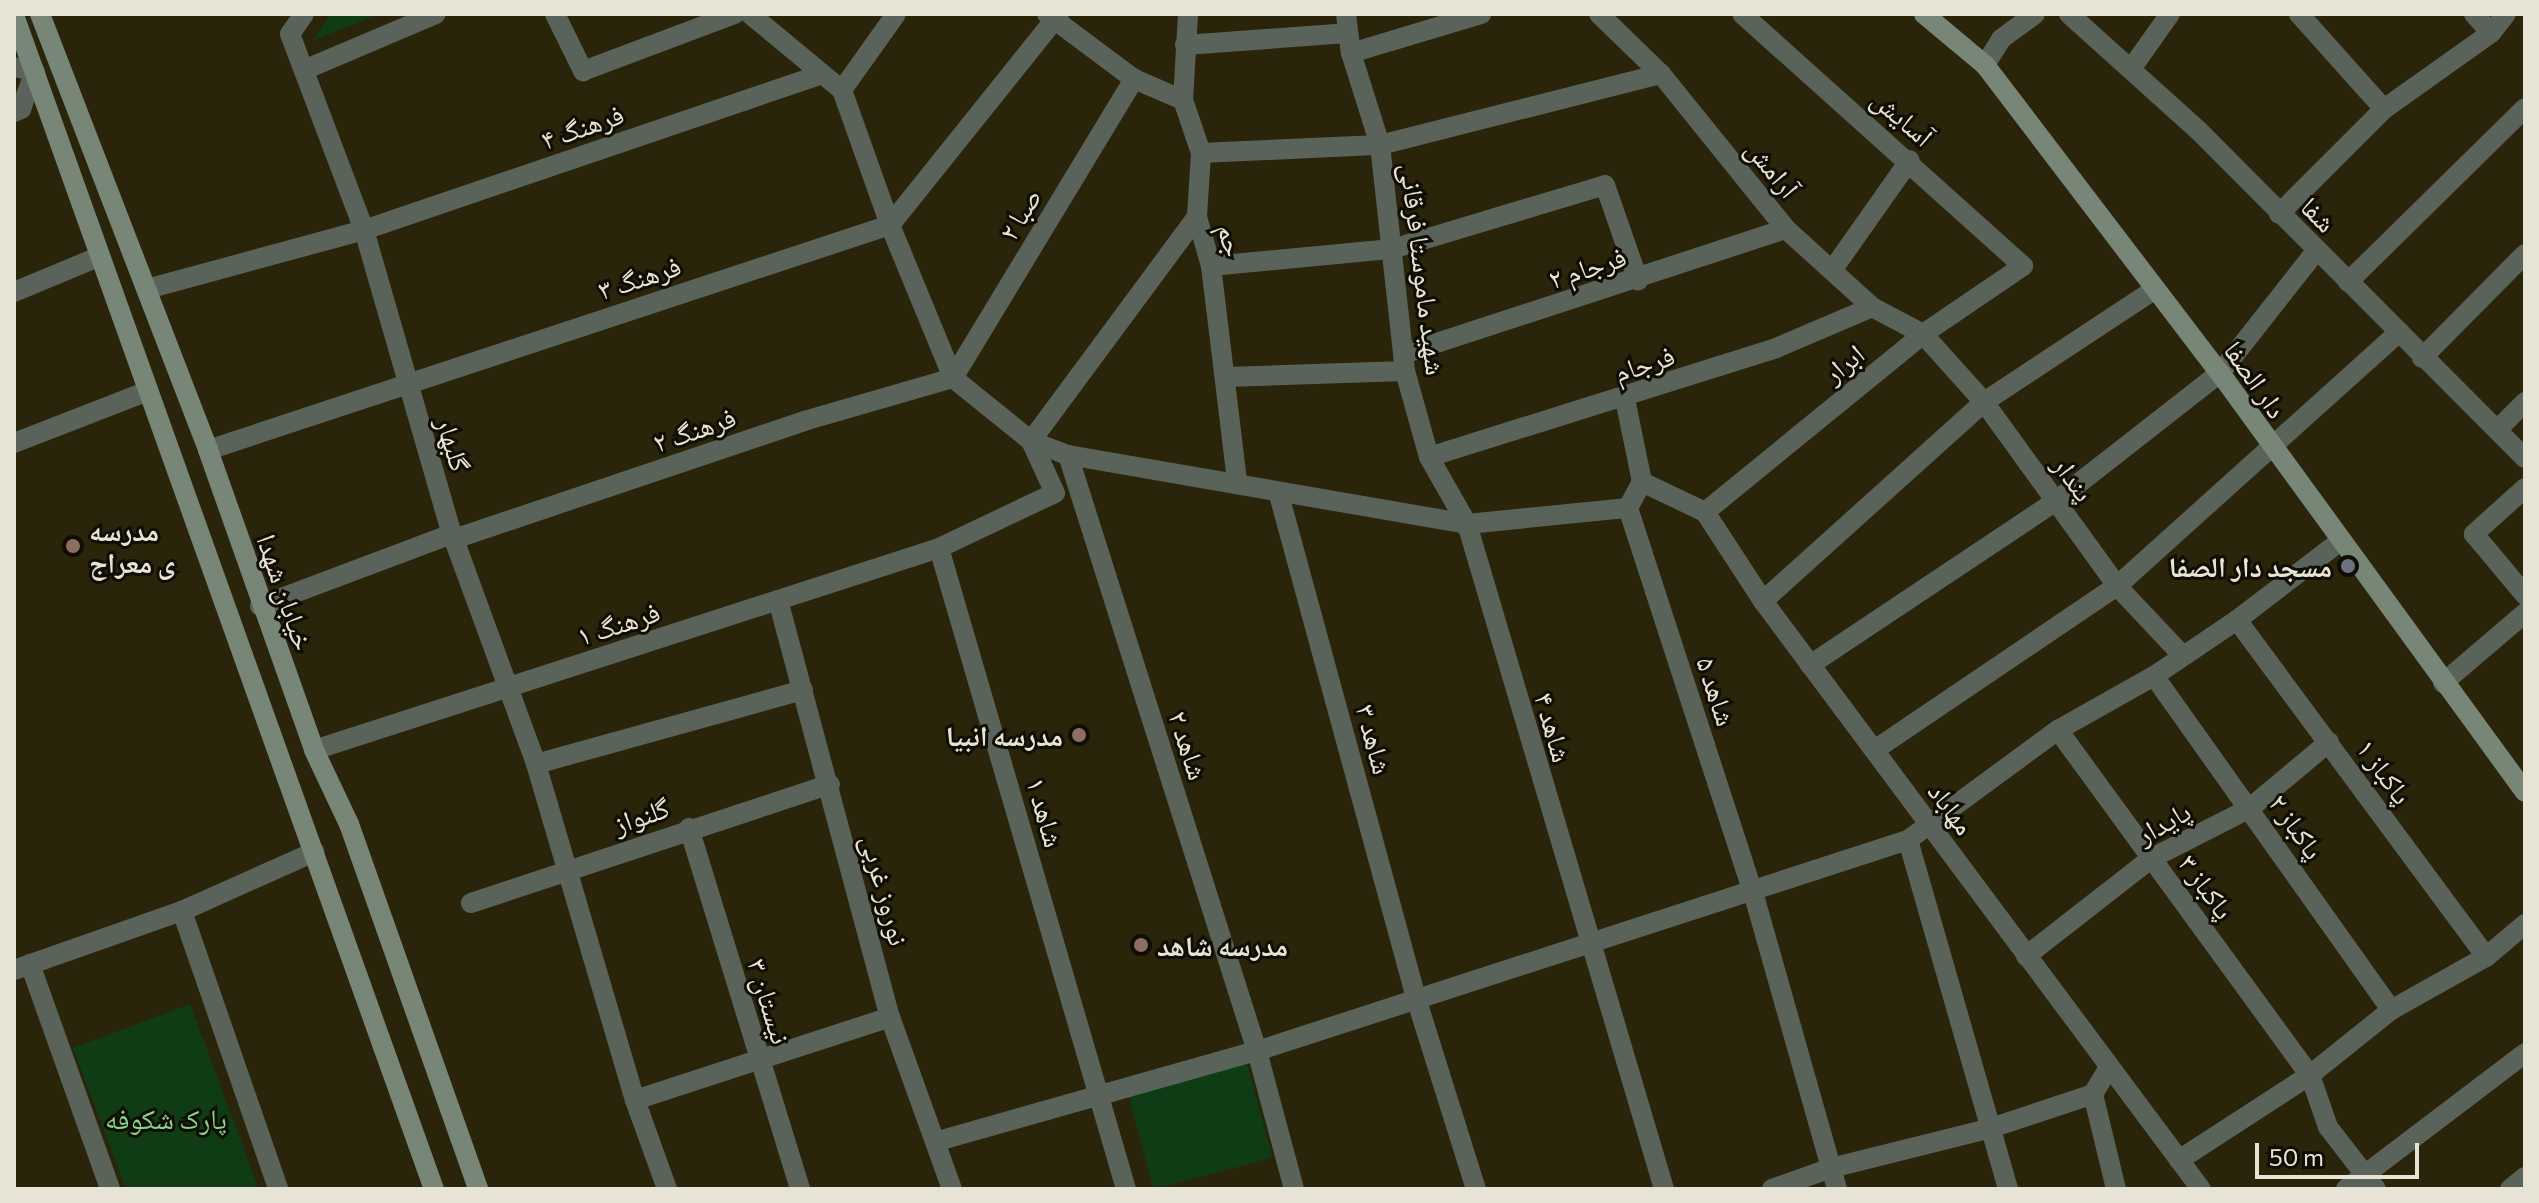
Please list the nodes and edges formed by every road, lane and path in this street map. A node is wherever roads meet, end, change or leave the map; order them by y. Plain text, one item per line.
1 (40, 14) edge
2 (304, 14) edge
3 (436, 14) edge
4 (735, 14) edge
5 (750, 14) edge
6 (896, 14) edge
7 (1188, 14) edge
8 (1481, 14) edge
9 (1599, 14) edge
10 (1742, 14) edge
11 (1924, 14) edge
12 (2035, 14) edge
13 (2069, 14) edge
14 (2170, 14) edge
15 (2299, 14) edge
16 (2474, 14) edge
17 (2506, 14) edge
18 (14, 15) edge
19 (558, 15) edge
20 (1054, 16) edge
21 (1348, 33) edge
22 (2491, 33) junction
23 (1185, 45) junction
24 (57, 62) junction
25 (1985, 65) junction
26 (14, 67) edge
27 (2131, 69) junction
28 (304, 70) junction
29 (35, 71) junction
30 (1661, 74) junction
31 (819, 75) junction
32 (1134, 79) junction
33 (842, 90) junction
34 (1183, 100) junction
35 (2525, 108) edge
36 (2384, 109) junction
37 (14, 112) edge
38 (1380, 145) junction
39 (1201, 153) junction
40 (1910, 160) junction
41 (2279, 214) junction
42 (1197, 217) junction
43 (890, 225) junction
44 (1786, 229) junction
45 (364, 230) junction
46 (1392, 249) junction
47 (2316, 251) junction
48 (2525, 254) edge
49 (98, 257) junction
50 (1211, 266) junction
51 (2023, 266) joint
52 (1833, 269) junction
53 (1638, 280) junction
54 (2348, 282) junction
55 (147, 289) junction
56 (2154, 290) junction
57 (14, 292) edge
58 (1872, 307) junction
59 (2399, 332) junction
60 (1923, 334) junction
61 (2422, 358) junction
62 (1404, 362) junction
63 (2220, 373) junction
64 (1226, 377) junction
65 (953, 378) junction
66 (406, 381) junction
67 (148, 391) junction
68 (1625, 399) junction
69 (1984, 402) junction
70 (2525, 402) edge
71 (2497, 430) junction
72 (1031, 441) junction
73 (14, 443) edge
74 (2270, 446) junction
75 (208, 450) junction
76 (1068, 455) junction
77 (1429, 457) junction
78 (2525, 458) edge
79 (1237, 482) junction
80 (1642, 482) junction
81 (2525, 488) edge
82 (1279, 495) junction
83 (2056, 501) junction
84 (1628, 508) junction
85 (1705, 512) junction
86 (1467, 524) junction
87 (453, 537) junction
88 (2339, 542) junction
89 (939, 548) junction
90 (2117, 586) junction
91 (2525, 595) edge
92 (778, 600) junction
93 (1763, 601) junction
94 (260, 606) junction
95 (2525, 613) edge
96 (2237, 620) junction
97 (2181, 654) junction
98 (1810, 665) junction
99 (2154, 676) junction
100 (2443, 683) junction
101 (508, 688) junction
102 (803, 690) junction
103 (2058, 730) junction
104 (2329, 742) junction
105 (1876, 749) junction
106 (314, 750) junction
107 (536, 764) junction
108 (830, 784) junction
109 (2525, 792) edge
110 (2250, 808) junction
111 (689, 828) junction
112 (1931, 828) junction
113 (1908, 840) junction
114 (314, 852) junction
115 (2152, 858) junction
116 (568, 869) junction
117 (1753, 892) junction
118 (471, 903) dead end
119 (182, 911) junction
120 (2525, 924) edge
121 (1588, 945) junction
122 (2026, 956) junction
123 (2486, 957) junction
124 (22, 967) edge
125 (1416, 998) junction
126 (2391, 1010) junction
127 (890, 1017) junction
128 (1257, 1051) junction
129 (2525, 1053) edge
130 (758, 1056) junction
131 (2109, 1067) junction
132 (2310, 1075) junction
133 (1099, 1093) junction
134 (2093, 1094) junction
135 (635, 1100) junction
136 (1991, 1128) junction
137 (938, 1141) junction
138 (2179, 1160) junction
139 (1831, 1168) junction
140 (2525, 1177) edge
141 (2370, 1181) edge
142 (110, 1189) edge
143 (278, 1189) edge
144 (434, 1189) edge
145 (478, 1189) edge
146 (667, 1189) edge
147 (800, 1189) edge
148 (952, 1189) edge
149 (1126, 1189) edge
150 (1294, 1189) edge
151 (1476, 1189) edge
152 (1664, 1189) edge
153 (1772, 1189) edge
154 (1837, 1189) edge
155 (2008, 1189) edge
156 (2116, 1189) edge
157 (2201, 1189) edge
158 (2346, 1189) edge
159 (2510, 1189) edge

1 - 24 main road, خیابان شهدا
2 - 28 street, گلبهار
3 - 28 street
4 - 19 street
5 - 31 street
6 - 33 street
7 - 23 street, جم
8 - 21 street
9 - 30 street, آرامش
10 - 40 street, آسایش
11 - 25 main road, دار الصفا
12 - 25 street
13 - 27 street, شفا
14 - 27 street
15 - 36 street
16 - 22 street
17 - 22 street
18 - 29 main road
20 - 32 street
20 - 43 street
21 - 23 street
21 - 38 street, شهید ماموستا فرقانی
22 - 36 street
23 - 34 street, جم
24 - 29 street
24 - 55 main road, خیابان شهدا
25 - 56 main road, دار الصفا
26 - 29 street
27 - 41 street, شفا
28 - 45 street, گلبهار
29 - 37 street
29 - 49 main road
30 - 38 street
30 - 44 street, آرامش
31 - 33 street
31 - 45 street, فرهنگ ۴
32 - 34 street
32 - 65 street, صبا ۲
33 - 43 street
34 - 39 street, جم
35 - 54 street
36 - 41 street
38 - 39 street
38 - 46 street, شهید ماموستا فرقانی
39 - 42 street, جم
40 - 51 street, آسایش
40 - 52 street
41 - 47 street, شفا
42 - 50 street, جم
42 - 72 street
43 - 65 street
43 - 66 street, فرهنگ ۳
44 - 52 street, آرامش
44 - 53 street, فرجام ۲
45 - 55 street, فرهنگ ۴
45 - 66 street, گلبهار
46 - 50 street
46 - 53 street
46 - 62 street, شهید ماموستا فرقانی
47 - 54 street, شفا
47 - 63 street
48 - 61 street
49 - 57 street
49 - 67 main road
50 - 64 street, جم
51 - 60 street, ابرار
52 - 58 street, آرامش
53 - 62 street, فرجام ۲
54 - 59 street, شفا
55 - 75 main road, خیابان شهدا
56 - 63 main road, دار الصفا
56 - 69 street
58 - 60 street, آرامش
58 - 68 street, فرجام
59 - 61 street, شفا
59 - 74 street
60 - 69 street, پندار
60 - 85 street, ابرار
61 - 71 street, شفا
62 - 64 street, فرجام ۲
62 - 77 street, شهید ماموستا فرقانی
63 - 74 main road, دار الصفا
63 - 83 street
64 - 79 street, جم
65 - 72 street
65 - 87 street, فرهنگ ۲
66 - 75 street, فرهنگ ۳
66 - 87 street, گلبهار
67 - 73 street
67 - 114 main road
68 - 77 street, فرجام
68 - 80 street
69 - 83 street, پندار
69 - 93 street
70 - 71 street
71 - 78 street, شفا
72 - 76 street
72 - 89 street, فرهنگ ۱
74 - 88 main road, دار الصفا
74 - 90 street
75 - 94 main road, خیابان شهدا
76 - 79 street
76 - 128 street, شاهد ۲
77 - 86 street, شهید ماموستا فرقانی
79 - 82 street
80 - 84 street
80 - 85 street
81 - 91 street
82 - 86 street
82 - 125 street, شاهد ۳
83 - 90 street, پندار
83 - 98 street
84 - 86 street
84 - 117 street, شاهد ۵
85 - 93 street, مهاباد
86 - 121 street, شاهد ۴
87 - 94 street, فرهنگ ۲
87 - 101 street, گلبهار
88 - 96 street
88 - 100 main road, دار الصفا
89 - 92 street, فرهنگ ۱
89 - 133 street, شاهد ۱
90 - 97 street, پندار
90 - 105 street
92 - 101 street, فرهنگ ۱
92 - 102 street, نوروز غربی
93 - 98 street, مهاباد
94 - 106 main road, خیابان شهدا
95 - 100 street
96 - 97 street
96 - 104 street, پاکباز ۱
97 - 99 street
98 - 105 street, مهاباد
99 - 103 street
99 - 110 street, پاکباز ۲
100 - 109 main road, دار الصفا
101 - 106 street, فرهنگ ۱
101 - 107 street, گلبهار
102 - 107 street
102 - 108 street, نوروز غربی
103 - 112 street
103 - 115 street, پاکباز ۳
104 - 110 street, پایدار
104 - 123 street, پاکباز ۱
105 - 112 street, مهاباد
106 - 145 main road, خیابان شهدا
107 - 116 street, گلبهار
108 - 111 street, گلنواز
108 - 127 street, نوروز غربی
110 - 115 street, پایدار
110 - 126 street, پاکباز ۲
111 - 116 street, گلنواز
111 - 130 street, نیستان ۳
112 - 113 street
112 - 122 street, مهاباد
113 - 117 street
113 - 136 street
114 - 119 street
114 - 144 main road
115 - 122 street, پایدار
115 - 132 street, پاکباز ۳
116 - 118 street, گلنواز
116 - 135 street, گلبهار
117 - 121 street
117 - 139 street, شاهد ۵
119 - 124 street
119 - 143 street
120 - 123 street
121 - 125 street
121 - 152 street, شاهد ۴
122 - 131 street, مهاباد
123 - 126 street
124 - 142 street
125 - 128 street
125 - 151 street, شاهد ۳
126 - 132 street
127 - 130 street
127 - 137 street, نوروز غربی
128 - 133 street
128 - 150 street, شاهد ۲
129 - 141 street
130 - 135 street
130 - 147 street, نیستان ۳
131 - 134 street
131 - 138 street, مهاباد
132 - 138 street
132 - 141 street, پاکباز ۳
133 - 137 street
133 - 149 street, شاهد ۱
134 - 136 street
134 - 156 street
135 - 146 street, گلبهار
136 - 139 street
136 - 155 street
137 - 148 street, نوروز غربی
138 - 157 street, مهاباد
139 - 153 street
139 - 154 street, شاهد ۵
140 - 159 street
141 - 158 street

